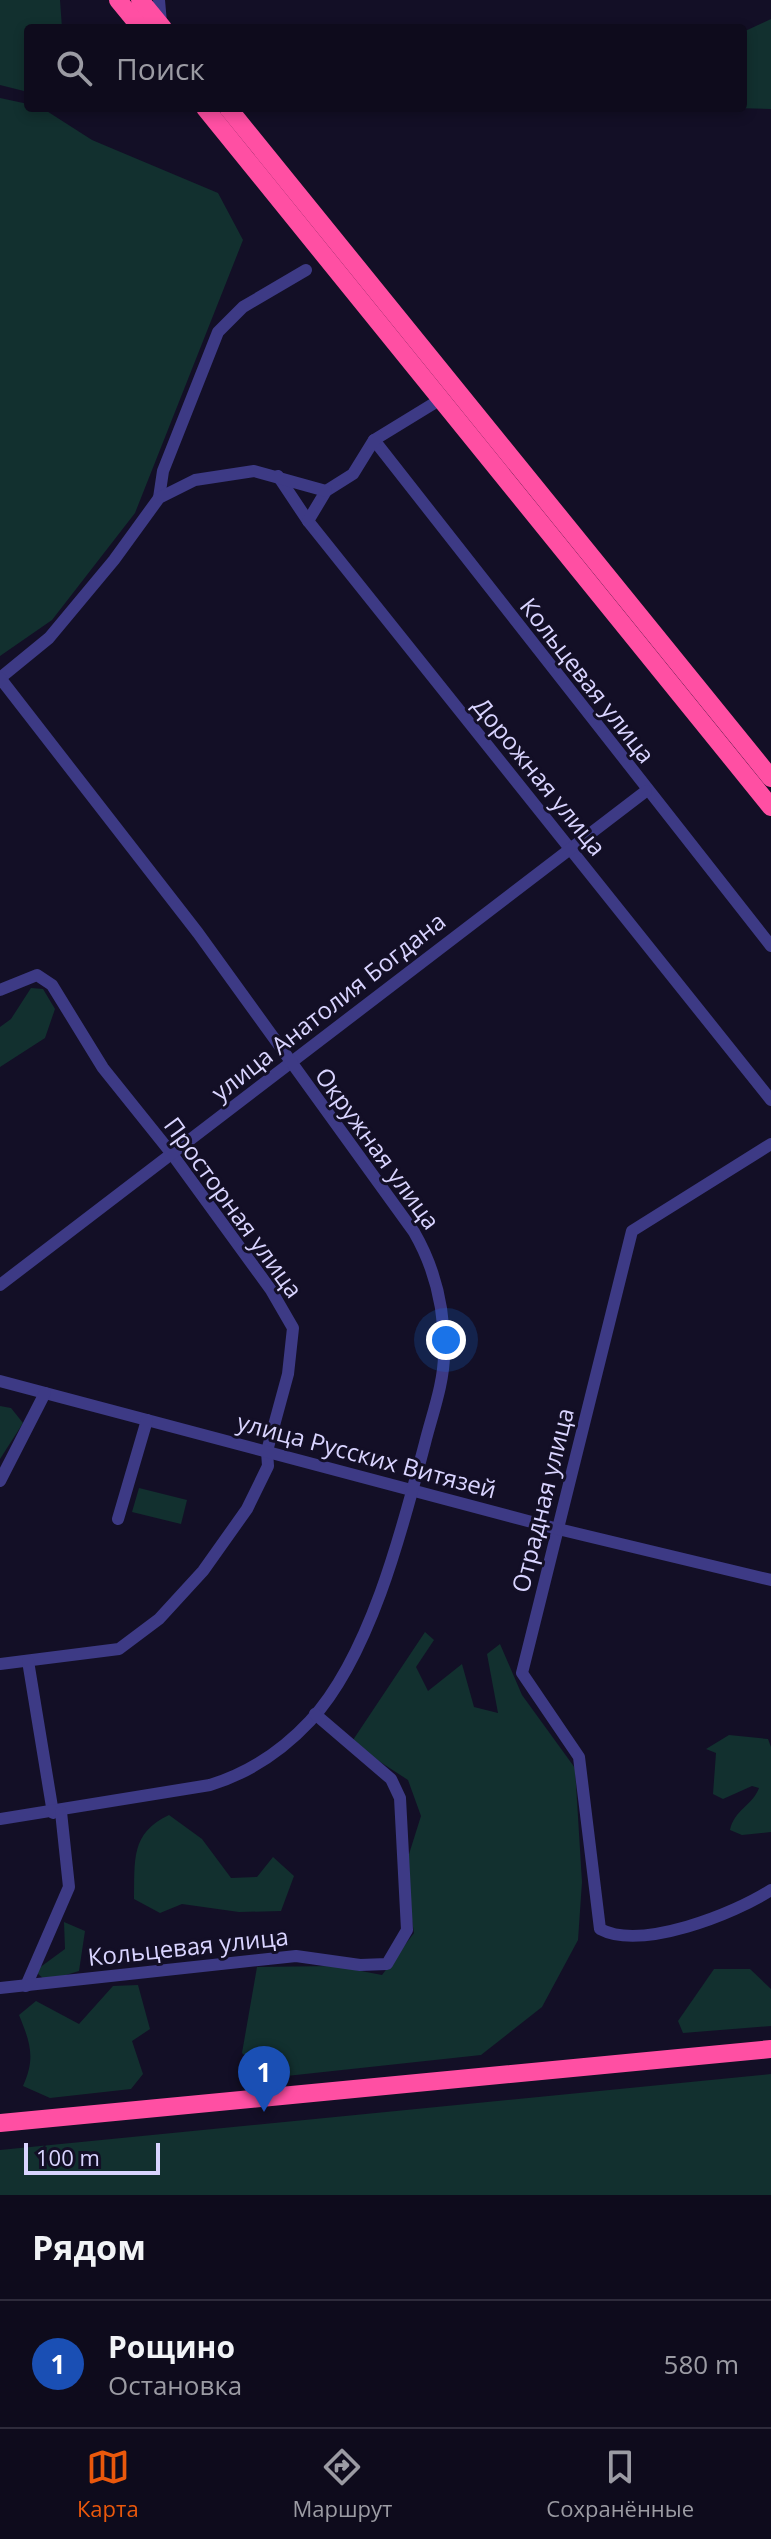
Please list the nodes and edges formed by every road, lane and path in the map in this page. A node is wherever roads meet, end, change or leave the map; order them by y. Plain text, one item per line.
1 (118, 0) edge
2 (140, 0) edge
3 (159, 0) edge
4 (138, 24) edge
5 (160, 24) edge
6 (162, 24) edge
7 (208, 112) edge
8 (231, 112) edge
9 (306, 270) dead end
10 (441, 399) junction
11 (374, 440) junction
12 (278, 476) junction
13 (326, 491) junction
14 (159, 498) junction
15 (308, 521) junction
16 (0, 678) edge
17 (771, 778) edge
18 (646, 791) junction
19 (771, 807) edge
20 (570, 849) junction
21 (771, 946) edge
22 (0, 990) edge
23 (289, 1062) junction
24 (771, 1100) edge
25 (771, 1144) edge
26 (172, 1154) junction
27 (0, 1285) edge
28 (0, 1381) edge
29 (45, 1393) junction
30 (147, 1420) junction
31 (267, 1451) junction
32 (0, 1481) edge
33 (413, 1488) junction
34 (118, 1519) dead end
35 (558, 1529) junction
36 (771, 1580) edge
37 (28, 1661) junction
38 (0, 1664) edge
39 (315, 1714) junction
40 (57, 1812) junction
41 (0, 1819) edge
42 (771, 1890) edge
43 (26, 1986) junction
44 (0, 1988) edge
45 (771, 2049) edge
46 (0, 2123) edge

1 - 4 highway
2 - 5 highway
3 - 6 street
7 - 10 highway
8 - 17 highway
9 - 14 street
10 - 11 street
10 - 19 highway
11 - 13 street
11 - 18 street, Кольцевая улица
12 - 13 street
12 - 14 street
12 - 15 street, Дорожная улица
13 - 15 street
14 - 16 street
15 - 20 street, Дорожная улица
16 - 23 street, Окружная улица
18 - 20 street, улица Анатолия Богдана
18 - 21 street, Кольцевая улица
20 - 23 street, улица Анатолия Богдана
20 - 24 street, Дорожная улица
22 - 26 street, Просторная улица
23 - 26 street, улица Анатолия Богдана
23 - 33 street, Окружная улица
25 - 35 street, Отрадная улица
26 - 27 street, улица Анатолия Богдана
26 - 31 street, Просторная улица
28 - 29 street, улица Русских Витязей
29 - 30 street, улица Русских Витязей
29 - 32 street
30 - 31 street, улица Русских Витязей
30 - 34 street
31 - 33 street, улица Русских Витязей
31 - 37 street, Просторная улица
33 - 35 street, улица Русских Витязей
33 - 39 street, Окружная улица
35 - 36 street, улица Русских Витязей
35 - 42 street, Отрадная улица
37 - 38 street, Просторная улица
37 - 40 street
39 - 40 street, Окружная улица
39 - 43 street, Кольцевая улица
40 - 41 street, Окружная улица
40 - 43 street
43 - 44 street, Кольцевая улица
45 - 46 highway

